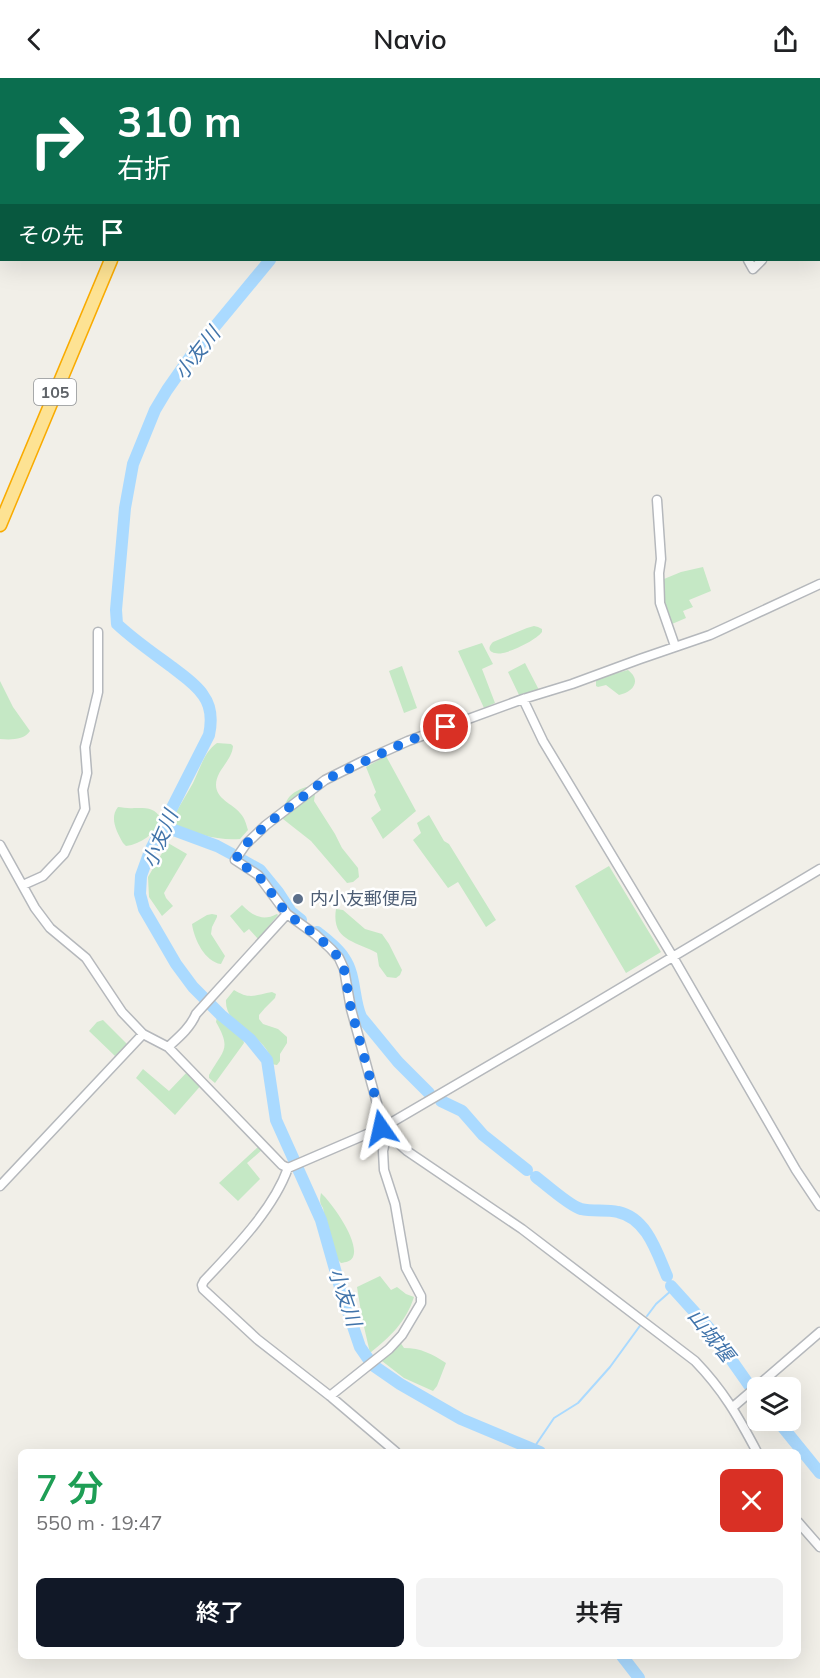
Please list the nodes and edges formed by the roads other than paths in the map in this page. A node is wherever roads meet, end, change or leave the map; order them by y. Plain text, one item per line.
1 (111, 261) edge
2 (749, 261) edge
3 (761, 261) edge
4 (657, 500) dead end
5 (0, 525) edge
6 (820, 584) edge
7 (98, 633) dead end
8 (675, 646) junction
9 (523, 699) junction
10 (0, 845) edge
11 (820, 869) edge
12 (23, 885) junction
13 (287, 914) junction
14 (673, 957) junction
15 (143, 1034) junction
16 (168, 1047) junction
17 (381, 1128) junction
18 (390, 1135) junction
19 (288, 1168) junction
20 (0, 1186) edge
21 (820, 1206) edge
22 (820, 1332) edge
23 (330, 1396) junction
24 (733, 1407) junction
25 (392, 1449) edge
26 (755, 1449) edge
27 (801, 1526) edge
28 (820, 1547) edge

1 - 5 highway, 105
2 - 3 street
4 - 8 street
6 - 8 street
7 - 12 street
8 - 9 street
9 - 13 street
9 - 14 street
10 - 12 street
11 - 14 street
12 - 15 street
13 - 16 street
13 - 17 street
14 - 17 street
14 - 21 street
15 - 16 street
15 - 20 street
16 - 19 street
17 - 18 street
17 - 19 street
18 - 23 street
18 - 24 street
19 - 23 street
22 - 24 street
23 - 25 street
24 - 26 street
27 - 28 street

